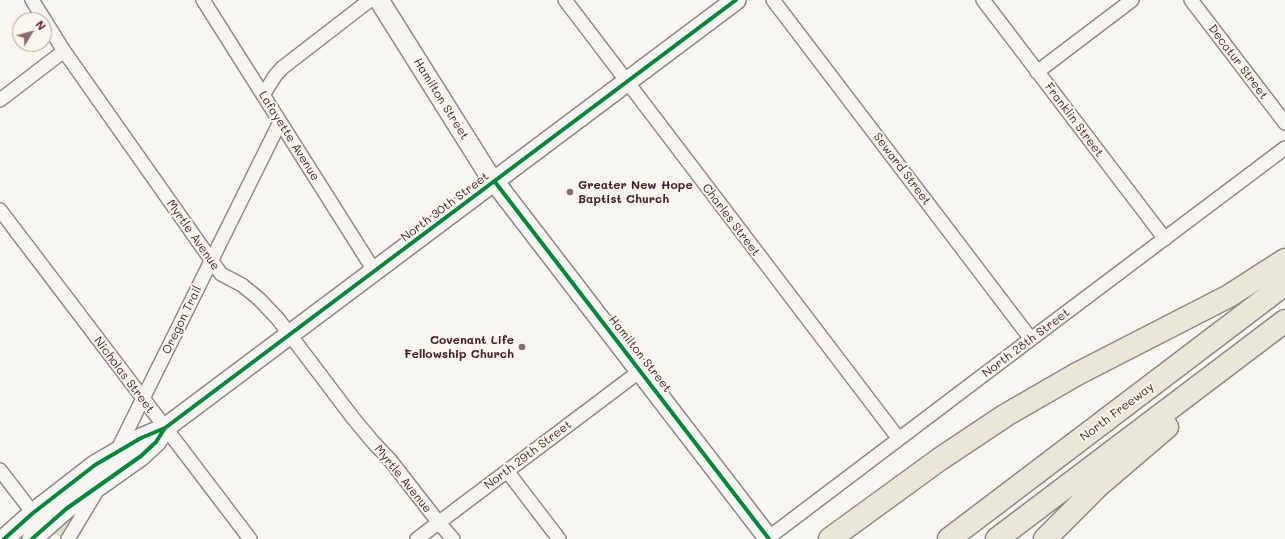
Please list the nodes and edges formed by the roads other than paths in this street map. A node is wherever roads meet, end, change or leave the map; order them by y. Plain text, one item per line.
1 (32, 0) edge
2 (203, 0) edge
3 (370, 0) edge
4 (379, 0) edge
5 (565, 0) edge
6 (736, 0) edge
7 (773, 0) edge
8 (983, 0) edge
9 (1132, 0) edge
10 (1191, 0) edge
11 (64, 51) junction
12 (1037, 72) junction
13 (627, 82) junction
14 (263, 95) junction
15 (0, 100) edge
16 (280, 122) junction
17 (1285, 123) edge
18 (1285, 148) edge
19 (495, 182) junction
20 (0, 210) edge
21 (1165, 239) junction
22 (212, 260) junction
23 (1285, 260) edge
24 (375, 272) junction
25 (1285, 284) edge
26 (1285, 321) edge
27 (1285, 328) edge
28 (290, 334) junction
29 (1031, 339) junction
30 (640, 371) junction
31 (143, 400) junction
32 (165, 428) junction
33 (899, 439) junction
34 (116, 453) junction
35 (0, 470) edge
36 (507, 471) junction
37 (105, 480) junction
38 (33, 513) junction
39 (439, 523) junction
40 (4, 539) edge
41 (32, 539) edge
42 (68, 539) edge
43 (250, 539) edge
44 (417, 539) edge
45 (454, 539) edge
46 (559, 539) edge
47 (769, 539) edge
48 (830, 539) edge
49 (949, 539) edge
50 (997, 539) edge
51 (1046, 539) edge

1 - 11 street, Myrtle Avenue
2 - 14 street, Lafayette Avenue
3 - 14 street
4 - 19 main road, Hamilton Street
5 - 13 street, Charles Street
6 - 13 main road, North 30th Street
7 - 29 street, Seward Street
8 - 12 street, Franklin Street
9 - 12 street
10 - 17 street, Decatur Street
11 - 15 street
11 - 22 street, Myrtle Avenue
12 - 21 street, Franklin Street
13 - 19 main road, North 30th Street
13 - 33 street, Charles Street
14 - 16 street, Lafayette Avenue
16 - 22 street, Oregon Trail
16 - 24 street, Lafayette Avenue
18 - 21 street, North 28th Street
19 - 24 main road, North 30th Street
19 - 30 main road, Hamilton Street
20 - 31 street, Nicholas Street
21 - 29 street, North 28th Street
22 - 28 street, Myrtle Avenue
22 - 31 street, Oregon Trail
23 - 48 highway
24 - 28 main road, North 30th Street
25 - 49 highway, North Freeway
26 - 50 highway
27 - 51 highway
28 - 32 main road, North 30th Street
28 - 39 street, Myrtle Avenue
29 - 33 street, North 28th Street
30 - 36 street, North 29th Street
30 - 47 main road, Hamilton Street
31 - 32 street, Nicholas Street
31 - 34 street, Oregon Trail
32 - 34 main road, North 30th Street
32 - 37 main road, North 30th Street
32 - 43 street, Nicholas Street
33 - 47 street, North 28th Street
34 - 38 main road, North 30th Street
35 - 38 street
36 - 39 street, North 29th Street
36 - 46 street
37 - 41 main road, North 30th Street
37 - 42 street
38 - 40 main road, North 30th Street
39 - 44 street, North 29th Street
39 - 45 street, Myrtle Avenue

